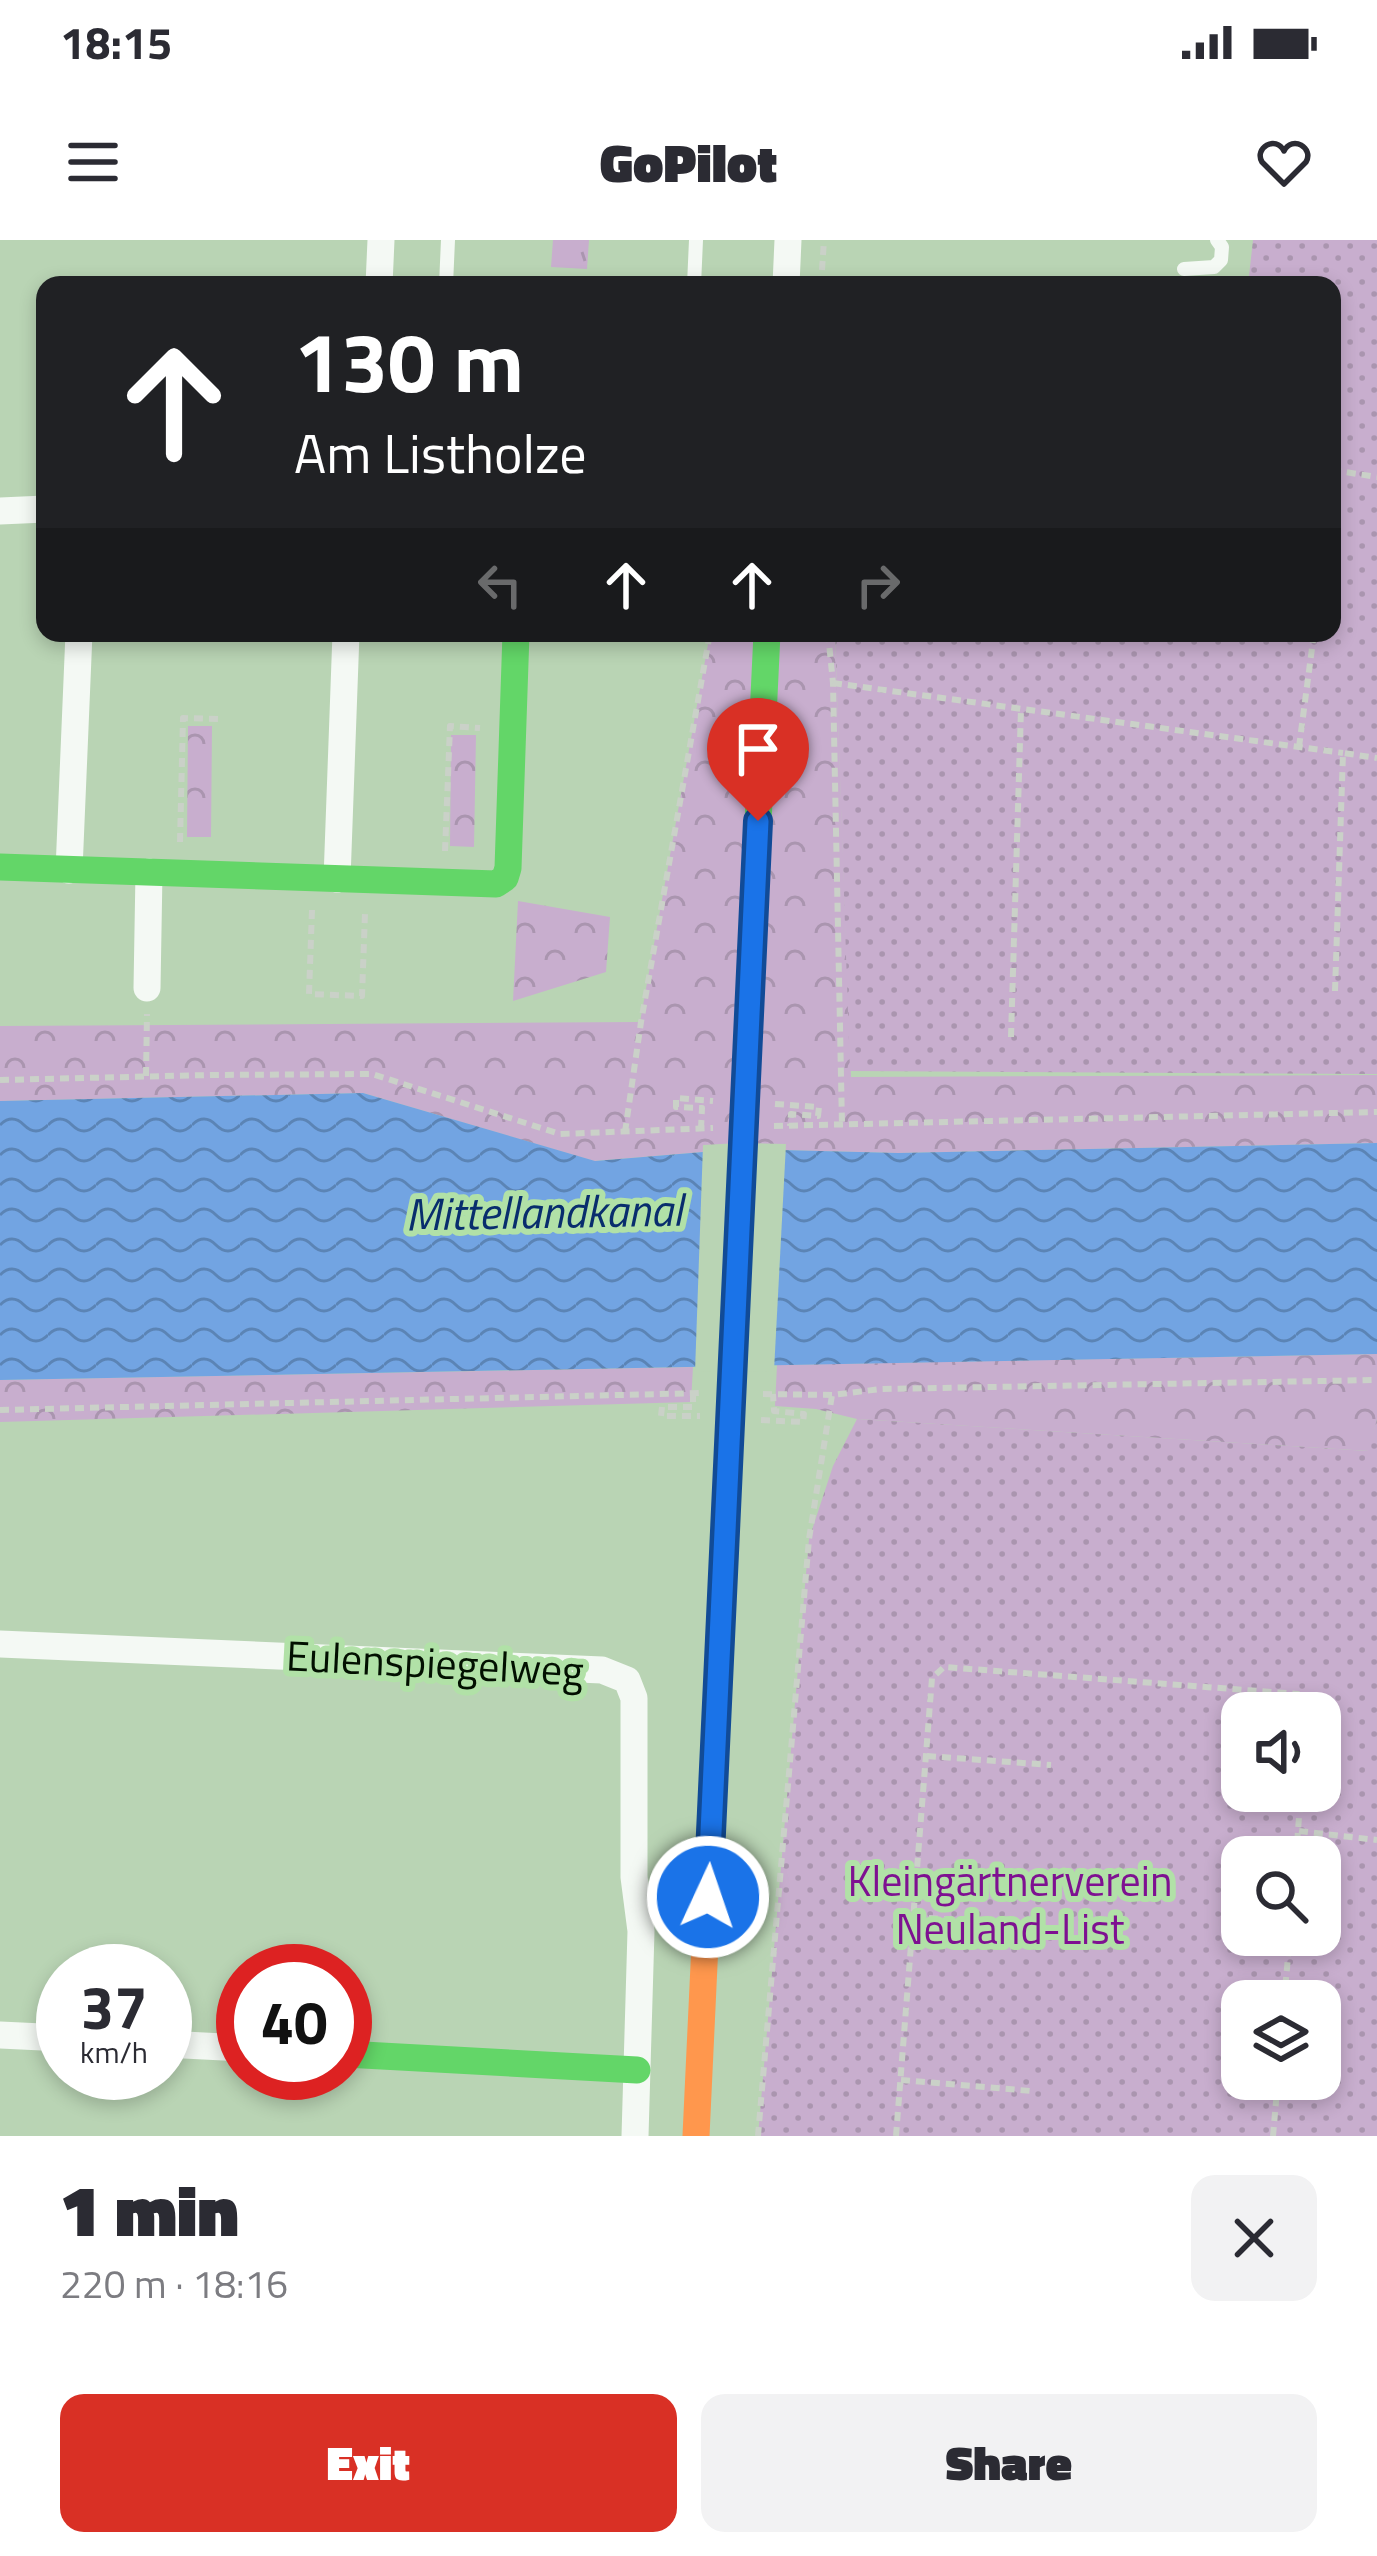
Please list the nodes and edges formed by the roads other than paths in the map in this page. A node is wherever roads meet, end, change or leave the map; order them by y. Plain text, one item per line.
1 (382, 240) edge
2 (448, 240) edge
3 (696, 240) edge
4 (788, 240) edge
5 (1217, 240) edge
6 (1184, 269) dead end
7 (380, 276) edge
8 (446, 276) edge
9 (694, 276) edge
10 (786, 276) edge
11 (36, 509) edge
12 (0, 511) edge
13 (79, 642) edge
14 (345, 642) edge
15 (516, 642) edge
16 (766, 642) edge
17 (0, 867) edge
18 (69, 870) junction
19 (149, 872) junction
20 (325, 878) junction
21 (147, 988) dead end
22 (0, 1644) edge
23 (0, 2035) edge
24 (36, 2037) edge
25 (372, 2055) edge
26 (637, 2070) junction
27 (635, 2136) edge
28 (696, 2136) edge

1 - 7 street
2 - 8 lane
3 - 9 lane
4 - 10 street
5 - 6 lane
11 - 12 street
13 - 18 street
14 - 20 street
15 - 20 street
16 - 28 street
17 - 18 street
18 - 19 street
19 - 20 street
19 - 21 street
22 - 26 street, Eulenspiegelweg
23 - 24 street
25 - 26 street
26 - 27 street, Eulenspiegelweg

